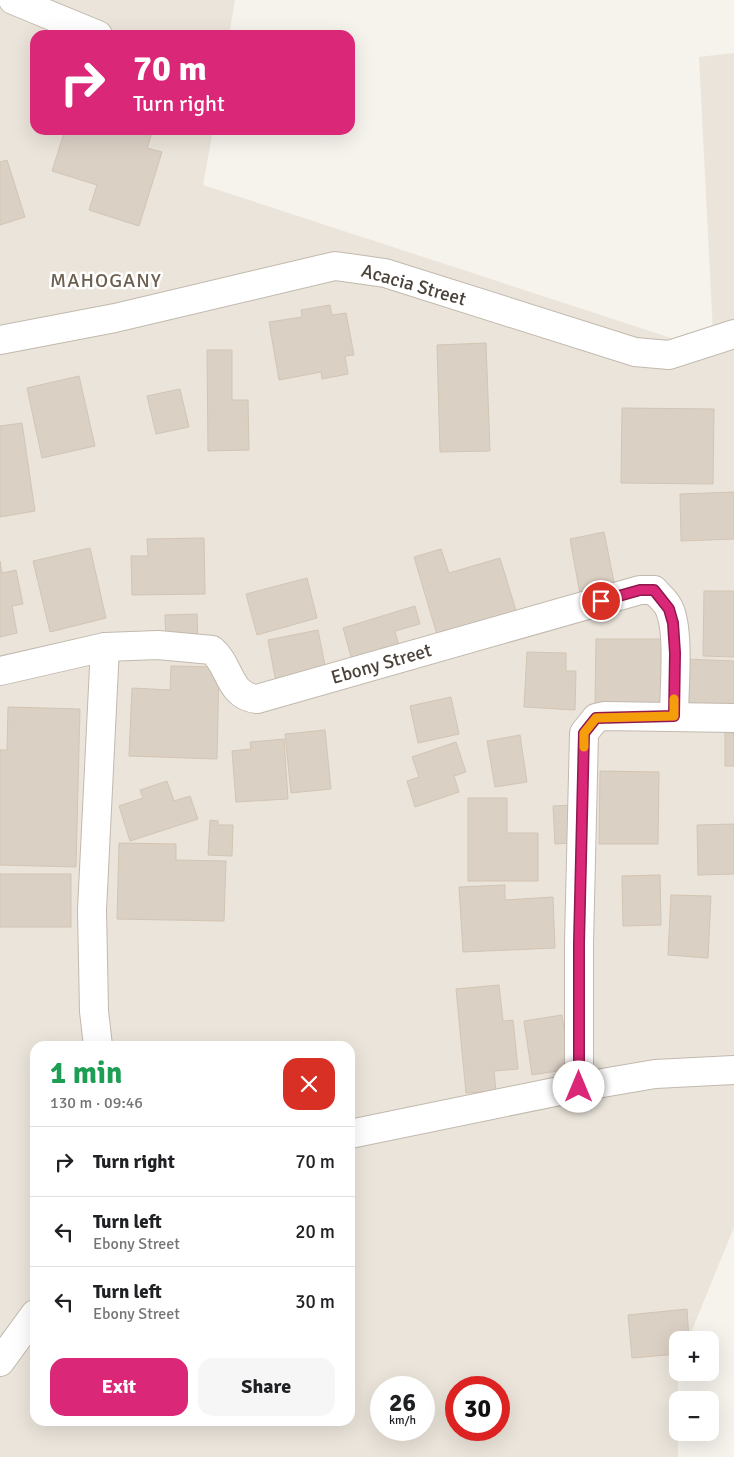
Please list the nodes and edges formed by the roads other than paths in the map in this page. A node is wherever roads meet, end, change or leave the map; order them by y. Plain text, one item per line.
1 (13, 0) edge
2 (86, 30) edge
3 (734, 334) edge
4 (0, 340) edge
5 (105, 647) junction
6 (0, 671) edge
7 (674, 716) junction
8 (734, 718) edge
9 (97, 1041) edge
10 (734, 1070) edge
11 (579, 1087) junction
12 (355, 1133) edge
13 (30, 1321) edge
14 (0, 1362) edge

1 - 2 street
3 - 4 street, Acacia Street
5 - 6 street, Ebony Street
5 - 7 street, Ebony Street
5 - 9 street
7 - 8 street
7 - 11 street
10 - 11 street
11 - 12 street
13 - 14 street

